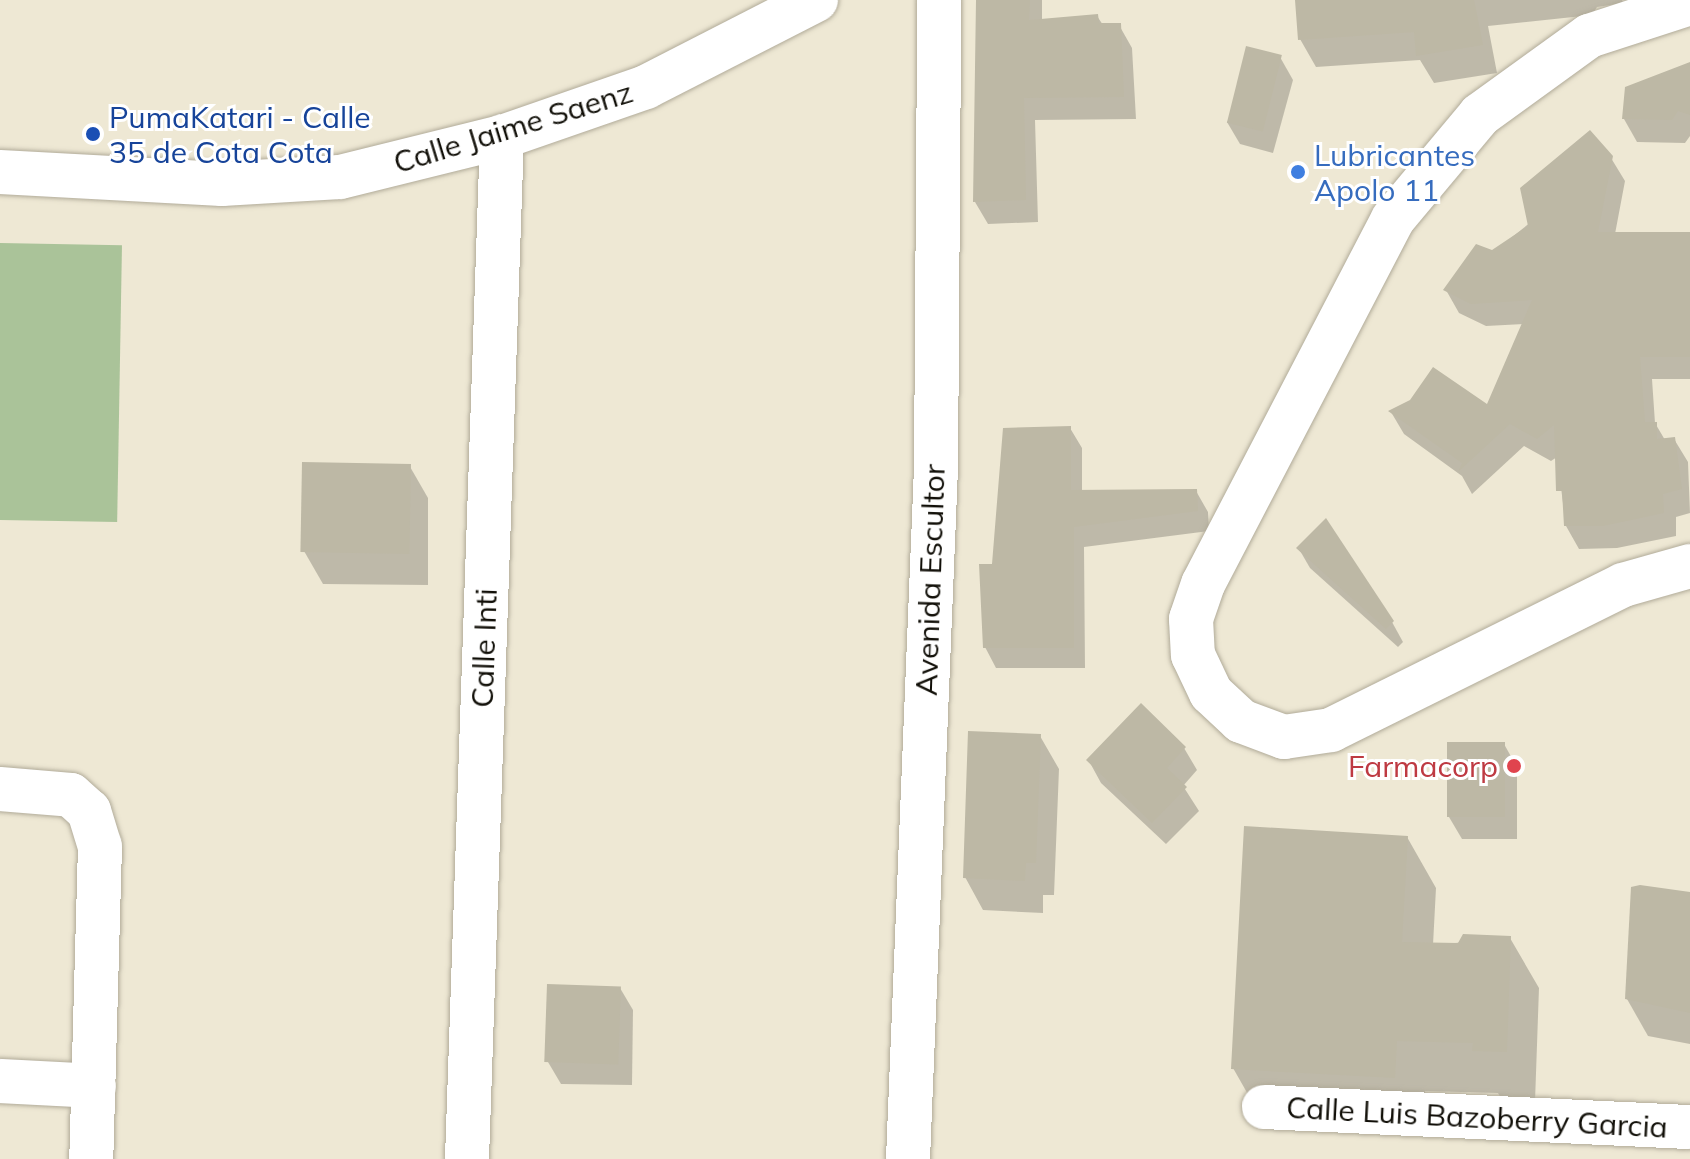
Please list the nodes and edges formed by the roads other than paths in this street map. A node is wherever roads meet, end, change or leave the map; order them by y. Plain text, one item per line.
1 (816, 0) edge
2 (939, 0) edge
3 (1690, 3) edge
4 (502, 137) junction
5 (0, 172) edge
6 (1690, 566) edge
7 (0, 789) edge
8 (0, 1081) edge
9 (94, 1086) junction
10 (1264, 1107) dead end
11 (1690, 1127) edge
12 (91, 1159) edge
13 (467, 1159) edge
14 (908, 1159) edge

1 - 4 street, Calle Jaime Saenz
2 - 14 street, Avenida Escultor
3 - 6 street
4 - 5 street, Calle Jaime Saenz
4 - 13 street, Calle Inti
7 - 9 street
8 - 9 street
9 - 12 street
10 - 11 street, Calle Luis Bazoberry Garcia

